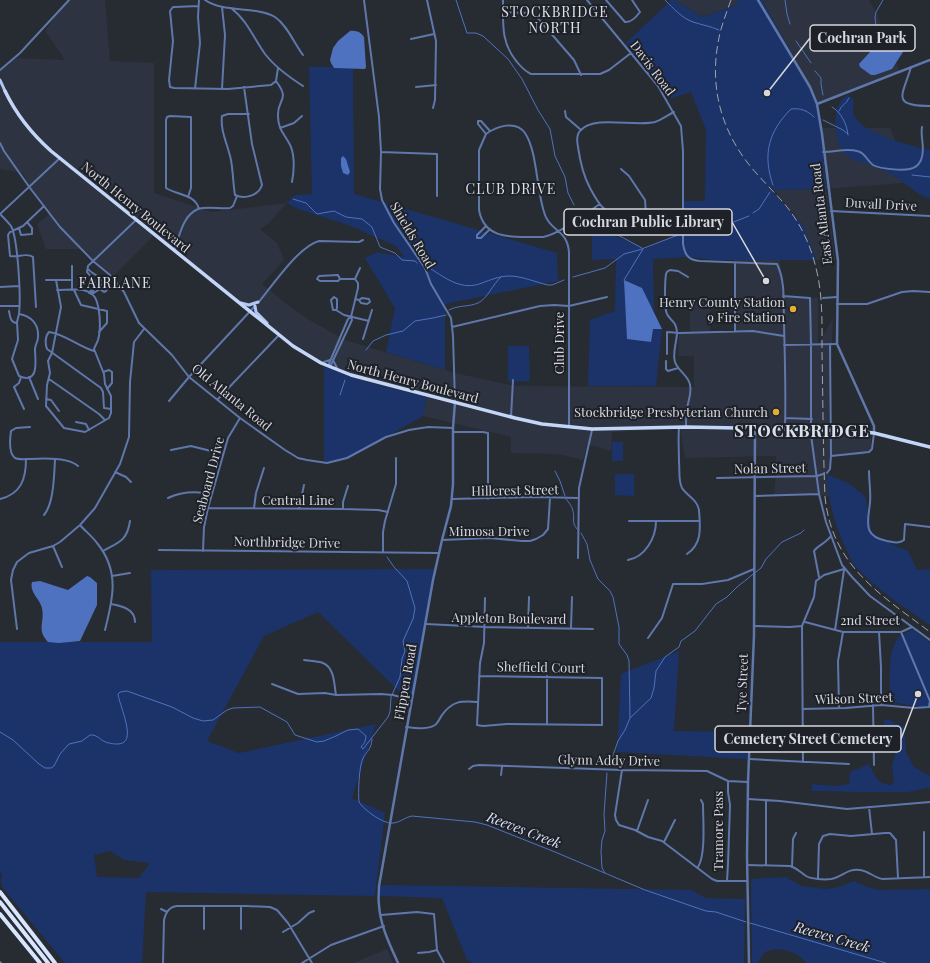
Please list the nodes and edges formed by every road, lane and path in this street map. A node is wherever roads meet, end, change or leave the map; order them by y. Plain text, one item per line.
1 (69, 0) edge
2 (199, 0) edge
3 (205, 0) edge
4 (364, 0) edge
5 (427, 0) edge
6 (503, 0) edge
7 (587, 0) edge
8 (606, 0) edge
9 (632, 0) edge
10 (758, 0) edge
11 (198, 6) junction
12 (222, 7) junction
13 (231, 8) junction
14 (503, 12) junction
15 (434, 34) junction
16 (411, 39) dead end
17 (631, 53) junction
18 (303, 55) dead end
19 (930, 60) edge
20 (278, 68) junction
21 (912, 68) junction
22 (0, 70) edge
23 (581, 75) junction
24 (0, 80) edge
25 (276, 82) junction
26 (436, 85) junction
27 (303, 86) dead end
28 (244, 87) junction
29 (416, 87) dead end
30 (195, 89) junction
31 (222, 89) junction
32 (0, 91) edge
33 (5, 91) junction
34 (816, 104) junction
35 (930, 106) edge
36 (433, 108) dead end
37 (564, 111) dead end
38 (674, 112) junction
39 (248, 114) junction
40 (302, 116) dead end
41 (922, 127) dead end
42 (280, 128) junction
43 (581, 130) junction
44 (490, 131) junction
45 (486, 134) junction
46 (0, 143) edge
47 (381, 152) junction
48 (824, 152) junction
49 (60, 158) junction
50 (621, 168) dead end
51 (292, 182) dead end
52 (538, 187) junction
53 (30, 188) junction
54 (520, 192) dead end
55 (188, 196) junction
56 (237, 196) junction
57 (437, 196) dead end
58 (600, 204) junction
59 (44, 206) junction
60 (199, 209) junction
61 (831, 211) junction
62 (0, 214) edge
63 (646, 215) junction
64 (683, 215) junction
65 (930, 216) edge
66 (136, 220) junction
67 (27, 222) junction
68 (486, 226) junction
69 (19, 228) junction
70 (490, 229) junction
71 (13, 231) junction
72 (558, 231) junction
73 (363, 240) dead end
74 (174, 251) junction
75 (16, 256) junction
76 (93, 261) junction
77 (735, 262) junction
78 (72, 266) dead end
79 (88, 268) junction
80 (360, 268) dead end
81 (326, 276) junction
82 (688, 276) dead end
83 (340, 279) junction
84 (355, 279) junction
85 (46, 280) dead end
86 (56, 280) junction
87 (72, 280) junction
88 (326, 281) junction
89 (95, 285) junction
90 (19, 286) junction
91 (0, 287) edge
92 (102, 287) junction
93 (58, 290) junction
94 (73, 290) junction
95 (930, 292) edge
96 (91, 294) junction
97 (607, 296) dead end
98 (783, 296) junction
99 (838, 297) junction
100 (823, 298) dead end
101 (355, 299) junction
102 (359, 300) junction
103 (666, 301) junction
104 (672, 301) dead end
105 (238, 302) junction
106 (258, 302) junction
107 (837, 304) junction
108 (0, 306) edge
109 (19, 306) junction
110 (255, 306) junction
111 (569, 306) junction
112 (36, 308) dead end
113 (99, 308) junction
114 (336, 310) junction
115 (372, 310) dead end
116 (9, 311) dead end
117 (250, 312) junction
118 (19, 314) junction
119 (351, 317) junction
120 (369, 321) junction
121 (17, 323) junction
122 (452, 327) junction
123 (144, 329) junction
124 (272, 329) junction
125 (677, 332) junction
126 (735, 332) junction
127 (99, 333) junction
128 (56, 334) junction
129 (279, 334) junction
130 (784, 336) junction
131 (363, 339) dead end
132 (837, 344) junction
133 (784, 345) junction
134 (812, 345) junction
135 (830, 345) junction
136 (94, 351) junction
137 (52, 353) junction
138 (667, 354) dead end
139 (333, 358) junction
140 (666, 361) dead end
141 (320, 363) junction
142 (329, 367) junction
143 (678, 368) junction
144 (339, 371) junction
145 (103, 372) junction
146 (21, 377) junction
147 (29, 377) junction
148 (190, 377) junction
149 (49, 378) junction
150 (513, 380) dead end
151 (108, 389) junction
152 (38, 399) dead end
153 (46, 399) junction
154 (218, 399) junction
155 (169, 401) dead end
156 (455, 402) junction
157 (24, 409) dead end
158 (111, 409) junction
159 (59, 410) dead end
160 (511, 417) junction
161 (240, 418) junction
162 (785, 418) junction
163 (812, 419) junction
164 (105, 420) junction
165 (76, 422) dead end
166 (30, 427) dead end
167 (569, 427) junction
168 (679, 427) junction
169 (686, 427) junction
170 (453, 428) junction
171 (592, 429) junction
172 (755, 429) junction
173 (787, 429) junction
174 (89, 430) junction
175 (453, 432) junction
176 (874, 433) junction
177 (930, 446) edge
178 (171, 450) dead end
179 (223, 454) junction
180 (831, 456) junction
181 (396, 458) dead end
182 (26, 459) junction
183 (55, 460) junction
184 (78, 466) dead end
185 (264, 468) dead end
186 (869, 471) dead end
187 (115, 472) junction
188 (817, 476) junction
189 (755, 477) junction
190 (717, 478) dead end
191 (131, 482) dead end
192 (304, 485) dead end
193 (348, 486) dead end
194 (212, 494) junction
195 (818, 494) junction
196 (754, 496) junction
197 (168, 498) dead end
198 (550, 498) junction
199 (578, 498) junction
200 (0, 499) edge
201 (488, 499) junction
202 (452, 500) junction
203 (208, 508) junction
204 (254, 508) junction
205 (299, 509) junction
206 (343, 509) junction
207 (388, 512) junction
208 (44, 516) dead end
209 (130, 521) dead end
210 (629, 521) dead end
211 (656, 521) junction
212 (700, 521) junction
213 (80, 525) junction
214 (930, 527) edge
215 (831, 536) junction
216 (442, 540) junction
217 (53, 546) junction
218 (159, 550) dead end
219 (103, 551) junction
220 (203, 551) junction
221 (383, 553) junction
222 (439, 553) junction
223 (687, 554) dead end
224 (578, 558) dead end
225 (628, 560) dead end
226 (62, 567) dead end
227 (754, 568) junction
228 (844, 569) junction
229 (130, 573) dead end
230 (112, 576) junction
231 (819, 578) junction
232 (529, 597) dead end
233 (572, 597) dead end
234 (485, 598) dead end
235 (111, 604) junction
236 (135, 622) dead end
237 (805, 622) junction
238 (426, 624) junction
239 (754, 626) junction
240 (802, 626) junction
241 (485, 627) junction
242 (912, 627) junction
243 (528, 628) junction
244 (571, 628) junction
245 (17, 629) dead end
246 (593, 629) dead end
247 (105, 630) dead end
248 (835, 630) junction
249 (843, 632) junction
250 (879, 632) junction
251 (901, 632) junction
252 (648, 638) dead end
253 (930, 640) edge
254 (304, 660) dead end
255 (479, 676) junction
256 (547, 676) junction
257 (272, 684) dead end
258 (336, 695) junction
259 (411, 700) junction
260 (479, 702) junction
261 (881, 705) junction
262 (873, 706) junction
263 (929, 707) edge
264 (839, 708) junction
265 (803, 709) junction
266 (547, 724) junction
267 (406, 728) junction
268 (749, 759) junction
269 (803, 762) junction
270 (849, 764) dead end
271 (874, 765) dead end
272 (502, 767) junction
273 (469, 769) dead end
274 (622, 770) junction
275 (502, 775) dead end
276 (728, 781) junction
277 (748, 782) junction
278 (748, 799) junction
279 (648, 800) dead end
280 (701, 800) dead end
281 (766, 800) junction
282 (930, 802) edge
283 (869, 807) junction
284 (675, 820) dead end
285 (637, 831) junction
286 (924, 832) dead end
287 (796, 833) dead end
288 (872, 834) junction
289 (664, 842) junction
290 (747, 865) junction
291 (766, 865) junction
292 (792, 867) junction
293 (698, 868) junction
294 (924, 877) junction
295 (930, 877) edge
296 (818, 878) junction
297 (898, 878) junction
298 (727, 881) junction
299 (747, 881) junction
300 (0, 892) edge
301 (0, 902) edge
302 (204, 906) junction
303 (242, 906) junction
304 (161, 909) dead end
305 (314, 911) dead end
306 (167, 912) junction
307 (0, 914) edge
308 (381, 915) junction
309 (384, 926) junction
310 (291, 928) junction
311 (241, 929) dead end
312 (204, 930) dead end
313 (283, 932) dead end
314 (437, 950) junction
315 (418, 953) dead end
316 (309, 958) junction
317 (40, 963) edge
318 (48, 963) edge
319 (55, 963) edge
320 (163, 963) edge
321 (302, 963) edge
322 (312, 963) edge
323 (398, 963) edge
324 (444, 963) edge
325 (748, 963) edge

1 - 22 street
2 - 11 street
3 - 12 street
4 - 47 street, Shields Road
5 - 15 street
6 - 14 street
7 - 17 street, Davis Road
8 - 9 street
10 - 34 street, East Atlanta Road
11 - 30 street
11 - 30 street
12 - 13 street
12 - 31 street
13 - 18 street
13 - 20 street
14 - 23 street
14 - 23 street
15 - 16 street
15 - 26 street
17 - 23 street
17 - 38 street, Davis Road
19 - 21 street
20 - 25 street
20 - 27 street
21 - 34 street
21 - 35 street
24 - 33 main road, North Henry Boulevard
25 - 28 street
25 - 42 street
26 - 29 street
26 - 36 street
28 - 31 street
28 - 39 street
30 - 31 street
32 - 33 highway
33 - 49 highway, North Henry Boulevard
34 - 48 street, East Atlanta Road
37 - 43 street
38 - 43 street
38 - 64 street, Davis Road
39 - 56 street
39 - 56 street
40 - 42 street
41 - 48 street
42 - 51 street
43 - 58 street
44 - 45 street
44 - 45 street
44 - 52 street
45 - 68 street
46 - 53 street, Old Atlanta Road
47 - 57 street
47 - 122 street, Shields Road
48 - 61 street, East Atlanta Road
49 - 53 street
49 - 66 highway, North Henry Boulevard
50 - 63 street
52 - 54 street
52 - 72 street
53 - 59 street, Old Atlanta Road
53 - 62 street
55 - 55 street
55 - 60 street
56 - 60 street
58 - 63 street
58 - 72 street
59 - 67 street
59 - 76 street, Old Atlanta Road
60 - 74 street
61 - 65 street, Duvall Drive
61 - 99 street, East Atlanta Road
62 - 71 street
63 - 64 street
64 - 77 street, Davis Road
66 - 74 highway, North Henry Boulevard
66 - 76 street
67 - 69 street
67 - 69 street
68 - 70 street
68 - 70 street
69 - 71 street
70 - 72 street
71 - 75 street
71 - 75 street
72 - 111 street
73 - 106 street
74 - 105 highway, North Henry Boulevard
75 - 90 street
75 - 112 street
76 - 79 street
76 - 123 street, Old Atlanta Road
77 - 98 street, Davis Road
77 - 126 street
78 - 87 street
79 - 89 street
79 - 92 street
80 - 84 street
81 - 83 street
81 - 88 street
81 - 88 street
82 - 103 street
83 - 84 street
83 - 88 street
84 - 101 street
85 - 86 street
86 - 87 street
86 - 93 street
87 - 94 street
89 - 92 street
89 - 96 street
90 - 91 street
90 - 109 street
92 - 96 street
93 - 94 street
93 - 128 street
94 - 96 street
94 - 113 street
95 - 107 street
96 - 113 street
97 - 111 street
98 - 130 street
98 - 134 street
99 - 100 street
99 - 107 street, East Atlanta Road
101 - 102 street
101 - 119 street
102 - 102 street
103 - 104 street
103 - 125 street
105 - 106 main road
105 - 117 highway, North Henry Boulevard
106 - 110 street
107 - 132 street, East Atlanta Road
108 - 109 street
109 - 118 street
110 - 117 street
110 - 124 main road
111 - 122 street, Club Drive
111 - 167 street, Club Drive
113 - 127 street
113 - 127 street
114 - 114 street
114 - 119 street
115 - 120 street
116 - 121 street
117 - 124 highway, North Henry Boulevard
117 - 148 street
118 - 121 street
118 - 147 street
119 - 120 street
119 - 139 street
120 - 131 street
121 - 146 street
122 - 156 street, Shields Road
123 - 148 street, Old Atlanta Road
123 - 187 street
124 - 129 highway, North Henry Boulevard
125 - 126 street
125 - 138 street
125 - 143 street
126 - 130 street
127 - 136 street
128 - 136 street
128 - 137 street
128 - 137 street
129 - 141 highway, North Henry Boulevard
129 - 154 street
130 - 133 street
132 - 135 street
132 - 176 street, East Atlanta Road
133 - 134 street
133 - 162 street
134 - 135 street
134 - 163 street
135 - 180 street
136 - 145 street
137 - 149 street
137 - 158 street
139 - 141 street
139 - 142 street
139 - 144 street
140 - 143 street
141 - 142 highway, North Henry Boulevard
142 - 144 highway, North Henry Boulevard
143 - 169 street
144 - 156 highway, North Henry Boulevard
145 - 151 street
145 - 151 street
146 - 147 street
146 - 157 street
147 - 152 street
148 - 154 street, Old Atlanta Road
148 - 155 street
149 - 153 street
149 - 164 street
150 - 160 street
151 - 158 street
153 - 159 street
153 - 174 street
154 - 161 street, Old Atlanta Road
156 - 160 highway, North Henry Boulevard
156 - 170 street, Flippen Road
158 - 164 street
160 - 167 highway, North Henry Boulevard
161 - 170 street, Old Atlanta Road
161 - 179 street, Seaboard Drive
162 - 163 street
162 - 173 street
163 - 188 street
164 - 174 street
165 - 174 street
166 - 182 street
167 - 171 highway, North Henry Boulevard
168 - 169 highway, North Henry Boulevard
168 - 171 highway, North Henry Boulevard
168 - 212 street
169 - 172 highway, North Henry Boulevard
170 - 175 street, Flippen Road
171 - 199 street
172 - 173 highway, North Henry Boulevard
172 - 189 street, Tye Street
173 - 176 highway, North Henry Boulevard, bridge
175 - 201 street
175 - 202 street, Flippen Road
176 - 177 highway, North Henry Boulevard
176 - 180 street
178 - 179 street
179 - 194 street, Seaboard Drive
180 - 188 street, Nolan Street
181 - 207 street
182 - 183 street
182 - 200 street
183 - 184 street
183 - 208 street
185 - 204 street
186 - 214 street
187 - 191 street
187 - 213 street
188 - 189 street, Nolan Street
188 - 195 street
189 - 190 street, Nolan Street
189 - 196 street, Tye Street
192 - 205 street
193 - 206 street
194 - 197 street
194 - 203 street, Seaboard Drive
195 - 196 street
195 - 215 street
196 - 227 street, Tye Street
198 - 199 street, Hillcrest Street
198 - 201 street, Hillcrest Street
198 - 216 street, Mimosa Drive
199 - 224 street
201 - 202 street, Hillcrest Street
202 - 216 street, Flippen Road
203 - 204 street, Central Line
203 - 220 street, Seaboard Drive
204 - 205 street, Central Line
205 - 206 street, Central Line
206 - 207 street, Central Line
207 - 221 street
209 - 219 street
210 - 211 street
211 - 212 street
211 - 225 street
212 - 223 street
213 - 217 street
213 - 219 street
215 - 228 street
215 - 231 street
216 - 222 street, Flippen Road
217 - 226 street
217 - 245 street
218 - 220 street, Northbridge Drive
219 - 230 street
220 - 221 street, Northbridge Drive
221 - 222 street, Northbridge Drive
222 - 238 street, Flippen Road
227 - 239 street, Tye Street
227 - 252 street
228 - 231 street
228 - 242 street
228 - 248 street
229 - 230 street
230 - 235 street
231 - 237 street
232 - 243 street
233 - 244 street
234 - 241 street
235 - 236 street
235 - 247 street
237 - 240 street
237 - 248 street, 2nd Street
238 - 241 street, Appleton Boulevard
238 - 259 street, Flippen Road
239 - 240 street
239 - 268 street, Tye Street
240 - 265 street
241 - 243 street, Appleton Boulevard
241 - 255 street
242 - 251 street, 2nd Street
242 - 253 street
243 - 244 street, Appleton Boulevard
244 - 246 street, Appleton Boulevard
248 - 249 street, 2nd Street
249 - 250 street, 2nd Street
249 - 264 street
250 - 251 street, 2nd Street
250 - 261 street
251 - 263 street
254 - 258 street
255 - 256 street, Sheffield Court
255 - 260 street
256 - 266 street
256 - 266 street, Sheffield Court
257 - 258 street
258 - 259 street
259 - 267 street, Flippen Road
260 - 266 street
260 - 267 street
261 - 262 street, Wilson Street
261 - 263 street, Wilson Street
262 - 264 street, Wilson Street
262 - 271 street
264 - 265 street, Wilson Street
265 - 269 street
267 - 308 street, Flippen Road
268 - 269 street
268 - 277 street, Tye Street
269 - 270 street
272 - 273 street, Glynn Addy Drive
272 - 274 street, Glynn Addy Drive
272 - 275 street
274 - 276 street, Glynn Addy Drive
274 - 285 street
276 - 277 street, Glynn Addy Drive
276 - 298 street, Tramore Pass
277 - 278 street, Tye Street
278 - 281 street
278 - 290 street, Tye Street
279 - 285 street
280 - 293 street
281 - 283 street
281 - 291 street
282 - 283 street
283 - 288 street
284 - 289 street
285 - 289 street
286 - 294 street
287 - 292 street
288 - 296 street
288 - 297 street
289 - 293 street
290 - 291 street
290 - 299 street, Tye Street
291 - 292 street
292 - 296 street
293 - 298 street
294 - 295 street
294 - 297 street
296 - 297 street
298 - 299 street
299 - 325 street, Tye Street
300 - 319 highway
301 - 318 highway
302 - 303 street
302 - 306 street
302 - 312 street
303 - 310 street
303 - 311 street
304 - 306 street
305 - 310 street
306 - 320 street
307 - 317 highway
308 - 309 street, Flippen Road
308 - 314 street
309 - 316 street
309 - 323 street, Flippen Road
310 - 313 street
310 - 316 street
314 - 315 street
314 - 324 street
316 - 321 street
316 - 322 street

